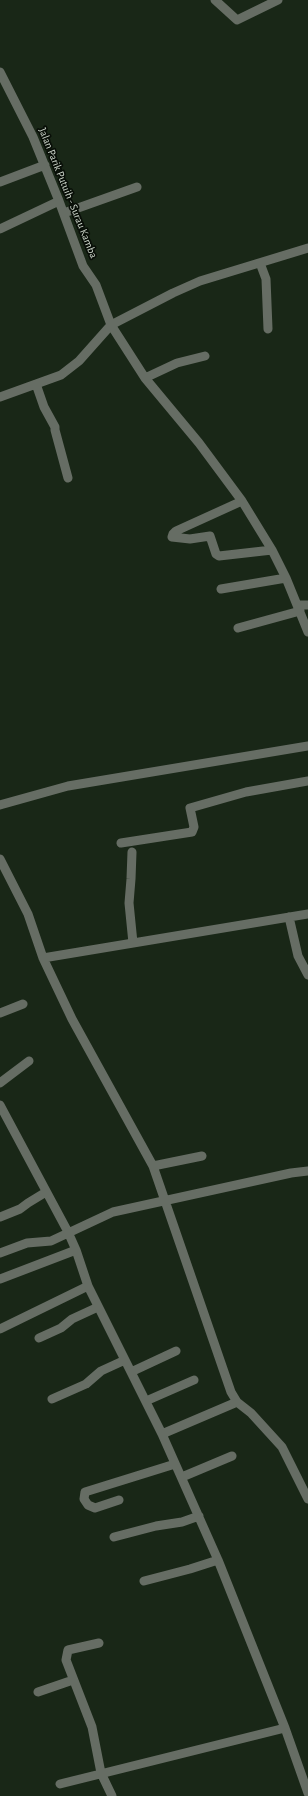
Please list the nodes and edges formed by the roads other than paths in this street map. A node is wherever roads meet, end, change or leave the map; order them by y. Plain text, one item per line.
1 (215, 0) edge
2 (278, 0) edge
3 (0, 72) edge
4 (45, 165) junction
5 (0, 182) edge
6 (137, 187) dead end
7 (59, 201) junction
8 (64, 212) junction
9 (0, 229) edge
10 (308, 248) edge
11 (260, 263) junction
12 (111, 325) junction
13 (268, 329) dead end
14 (205, 356) dead end
15 (145, 378) junction
16 (36, 384) junction
17 (0, 397) edge
18 (68, 478) dead end
19 (242, 501) junction
20 (272, 550) junction
21 (286, 578) junction
22 (222, 589) dead end
23 (302, 607) edge
24 (238, 628) dead end
25 (308, 632) edge
26 (308, 746) edge
27 (308, 781) edge
28 (0, 806) edge
29 (121, 843) dead end
30 (132, 852) dead end
31 (0, 859) edge
32 (308, 914) edge
33 (289, 917) junction
34 (133, 943) junction
35 (43, 958) junction
36 (308, 975) edge
37 (22, 1004) dead end
38 (0, 1013) edge
39 (29, 1061) dead end
40 (0, 1083) edge
41 (0, 1105) edge
42 (202, 1156) dead end
43 (153, 1166) junction
44 (308, 1171) edge
45 (46, 1192) junction
46 (166, 1201) junction
47 (0, 1217) edge
48 (68, 1232) junction
49 (76, 1250) junction
50 (0, 1253) edge
51 (0, 1278) edge
52 (88, 1286) junction
53 (98, 1306) junction
54 (0, 1329) edge
55 (39, 1338) dead end
56 (176, 1351) dead end
57 (125, 1360) junction
58 (131, 1372) junction
59 (194, 1380) dead end
60 (52, 1399) dead end
61 (146, 1401) junction
62 (237, 1402) junction
63 (162, 1434) junction
64 (232, 1456) dead end
65 (175, 1464) junction
66 (182, 1477) junction
67 (308, 1499) edge
68 (119, 1500) dead end
69 (199, 1516) junction
70 (114, 1537) dead end
71 (218, 1560) junction
72 (144, 1581) dead end
73 (99, 1643) dead end
74 (74, 1680) junction
75 (38, 1692) dead end
76 (285, 1728) junction
77 (101, 1773) junction
78 (60, 1784) dead end
79 (308, 1793) edge
80 (112, 1796) edge

1 - 2 street
3 - 4 street, Jalan Parik Putuih - Surau Kamba
4 - 5 street
4 - 7 street, Jalan Parik Putuih - Surau Kamba
6 - 8 street
7 - 8 street, Jalan Parik Putuih - Surau Kamba
7 - 9 street
8 - 12 street, Jalan Parik Putuih - Surau Kamba
10 - 11 street
11 - 12 street
11 - 13 street
12 - 15 street, Jalan Parik Putuih - Surau Kamba
12 - 16 street
14 - 15 street
15 - 19 street, Jalan Parik Putuih - Surau Kamba
16 - 17 street
16 - 18 street
19 - 20 street, Jalan Parik Putuih - Surau Kamba
19 - 20 street
20 - 21 street, Jalan Parik Putuih - Surau Kamba
21 - 22 street
21 - 23 street, Jalan Parik Putuih - Surau Kamba
23 - 24 street
23 - 25 street, Jalan Parik Putuih - Surau Kamba
26 - 28 street
27 - 29 street
30 - 34 street
31 - 35 street
32 - 33 street
33 - 34 street
33 - 36 street
34 - 35 street
35 - 43 street
37 - 38 street
39 - 40 street
41 - 45 street
42 - 43 street
43 - 46 street
44 - 46 street
45 - 47 street
45 - 48 street
46 - 48 street
46 - 62 street
48 - 49 street
48 - 50 street
49 - 51 street
49 - 52 street
52 - 53 street
52 - 54 street
53 - 55 street
53 - 57 street
56 - 58 street
57 - 58 street
57 - 60 street
58 - 61 street
59 - 61 street
61 - 63 street
62 - 63 street
62 - 67 street
63 - 65 street
64 - 66 street
65 - 66 street
65 - 68 street
66 - 69 street
69 - 70 street
69 - 71 street
71 - 72 street
71 - 76 street
73 - 74 street
74 - 75 street
74 - 77 street
76 - 77 street
76 - 79 street
77 - 78 street
77 - 80 street

